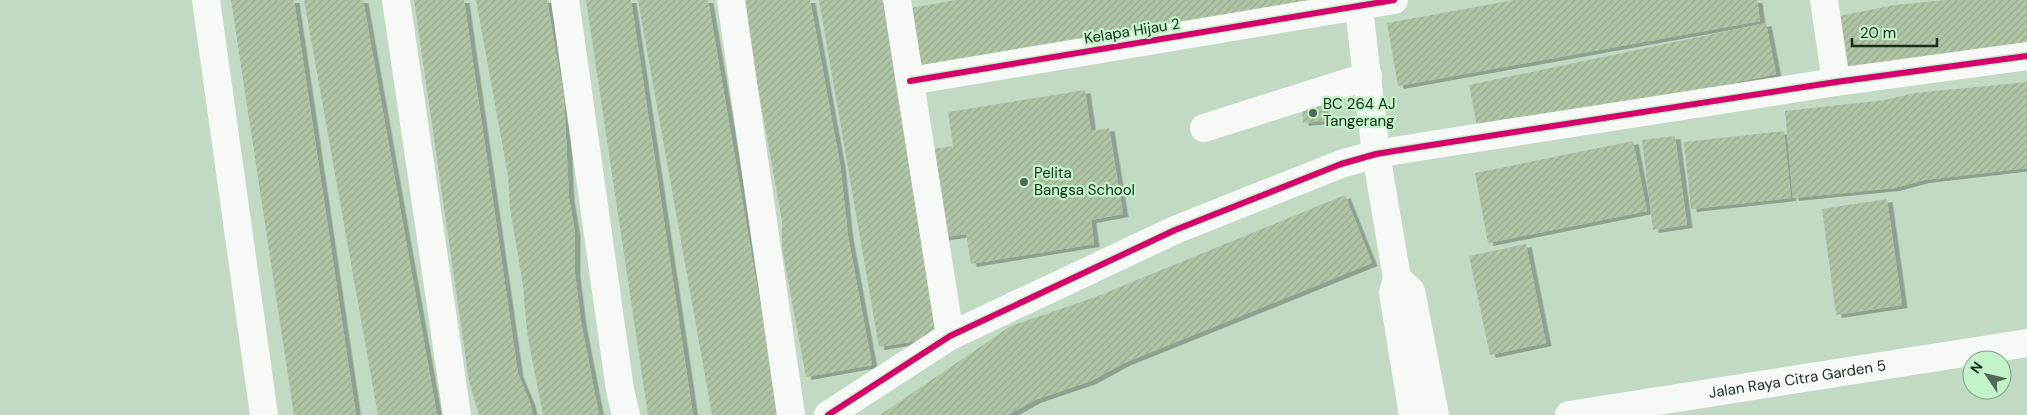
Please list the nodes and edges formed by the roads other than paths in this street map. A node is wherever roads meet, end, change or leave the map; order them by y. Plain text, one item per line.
1 (206, 0) edge
2 (396, 0) edge
3 (565, 0) edge
4 (731, 0) edge
5 (897, 0) edge
6 (1394, 0) edge
7 (1824, 0) edge
8 (1359, 3) edge
9 (2027, 56) edge
10 (1368, 76) junction
11 (910, 81) junction
12 (1836, 82) junction
13 (1204, 128) dead end
14 (1376, 154) junction
15 (1398, 278) junction
16 (950, 336) junction
17 (2027, 344) edge
18 (264, 415) edge
19 (457, 415) edge
20 (626, 415) edge
21 (790, 415) edge
22 (828, 415) edge
23 (1412, 415) edge
24 (1435, 415) edge
25 (1569, 415) edge

1 - 18 street
2 - 19 street
3 - 20 street
4 - 21 street
5 - 11 street
6 - 8 street, Kelapa Hijau 2
7 - 12 street
8 - 10 street
8 - 11 street, Kelapa Hijau 2
9 - 12 street
10 - 13 street
10 - 14 street
11 - 16 street
12 - 14 street
14 - 15 street
14 - 16 street
15 - 23 street
15 - 24 street
16 - 22 street
17 - 25 street, Jalan Raya Citra Garden 5

